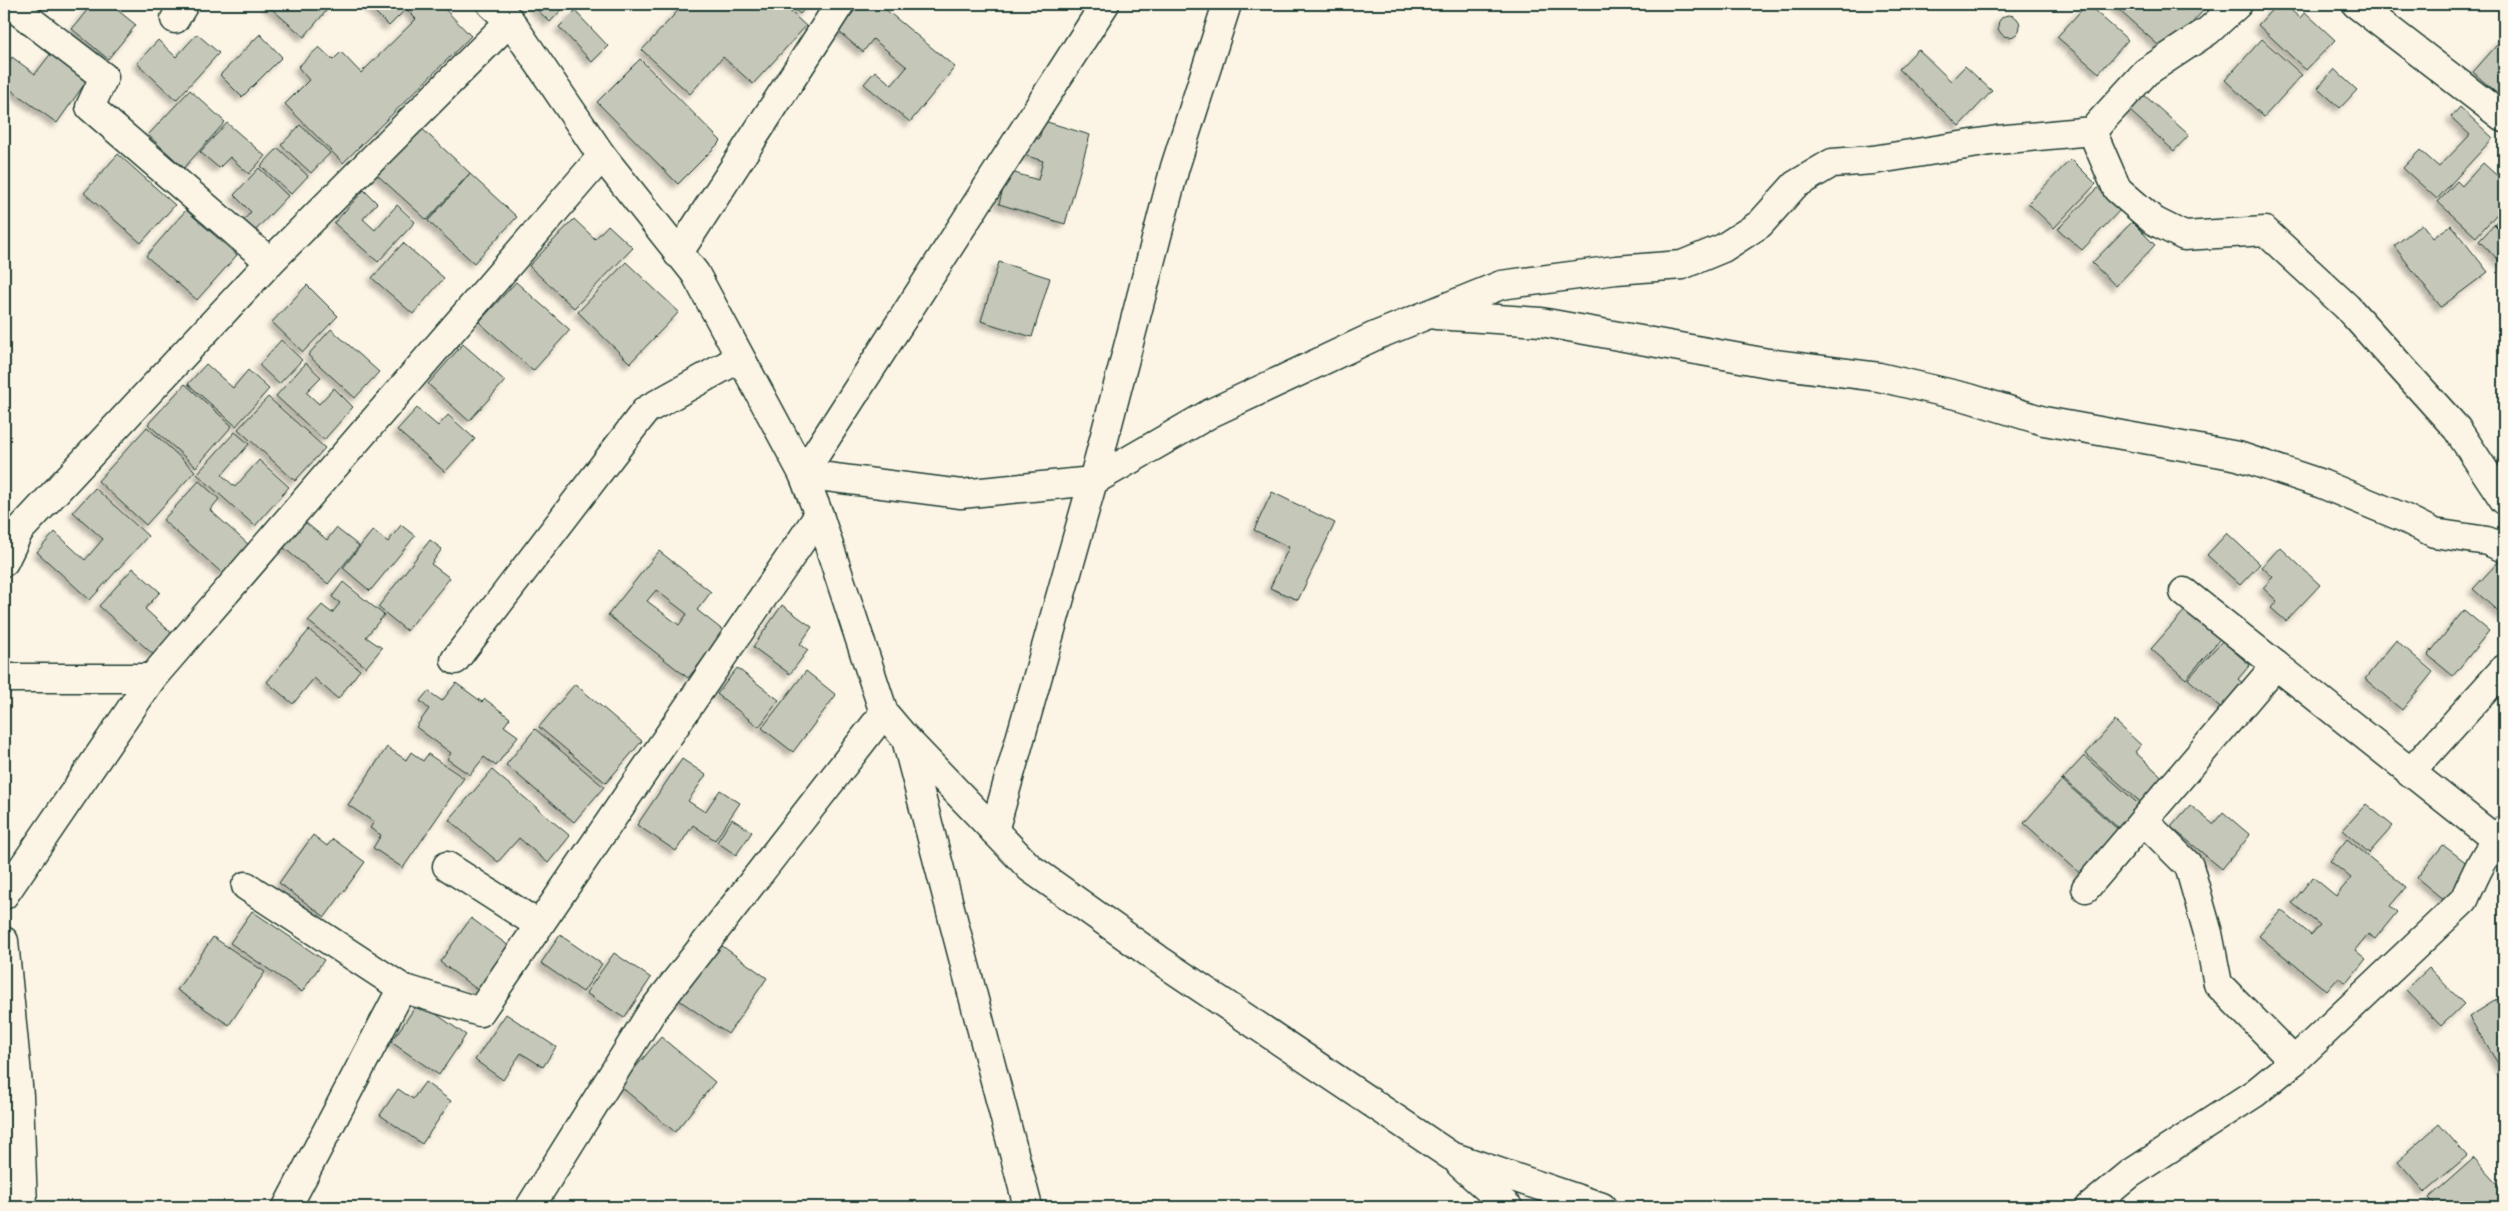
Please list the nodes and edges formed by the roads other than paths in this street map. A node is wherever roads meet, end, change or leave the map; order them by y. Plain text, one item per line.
1 (9, 4) edge
2 (840, 4) edge
3 (1105, 4) edge
4 (1227, 4) edge
5 (2238, 4) edge
6 (2356, 4) edge
7 (501, 12) edge
8 (2504, 118) edge
9 (2092, 131) junction
10 (602, 156) junction
11 (678, 254) junction
12 (270, 262) junction
13 (1430, 314) junction
14 (740, 358) junction
15 (804, 474) junction
16 (1094, 481) junction
17 (2504, 500) edge
18 (820, 515) junction
19 (12, 524) edge
20 (2504, 548) edge
21 (4, 562) edge
22 (2184, 592) dead end
23 (455, 660) dead end
24 (2276, 665) junction
25 (2504, 669) edge
26 (4, 678) edge
27 (152, 678) junction
28 (884, 713) junction
29 (906, 739) junction
30 (2410, 773) junction
31 (2144, 821) junction
32 (994, 832) junction
33 (2500, 835) edge
34 (447, 866) dead end
35 (246, 886) dead end
36 (2086, 888) dead end
37 (4, 895) edge
38 (539, 925) junction
39 (4, 942) edge
40 (402, 988) junction
41 (2294, 1061) junction
42 (1451, 1156) junction
43 (23, 1207) edge
44 (287, 1207) edge
45 (530, 1207) edge
46 (1028, 1207) edge
47 (1508, 1207) edge
48 (1602, 1207) edge
49 (2090, 1207) edge

1 - 12 street
2 - 11 street
3 - 15 street
4 - 16 street
5 - 9 street
6 - 8 street
7 - 10 street
7 - 12 street
9 - 13 street
9 - 17 street
10 - 11 street
10 - 27 street
11 - 14 street
12 - 19 street
13 - 16 street
13 - 20 street
14 - 15 street
14 - 23 street
15 - 16 street
15 - 18 street
16 - 32 street
18 - 28 street
18 - 38 street
19 - 21 street
22 - 24 street
24 - 30 street
24 - 31 street
25 - 30 street
26 - 27 street
27 - 37 street
28 - 29 street
28 - 45 street
29 - 32 street
29 - 46 street
30 - 33 street
31 - 36 street
31 - 41 street
32 - 42 street
33 - 41 street
34 - 38 street
35 - 40 street
38 - 40 street
39 - 43 street
40 - 44 street
41 - 49 street
42 - 47 street
42 - 48 street

